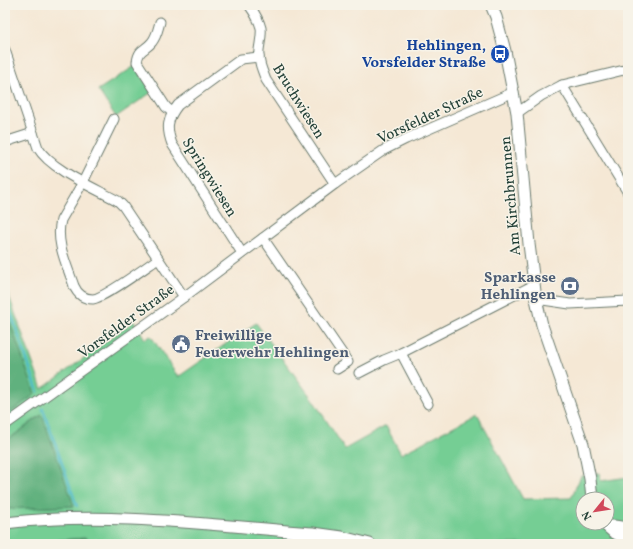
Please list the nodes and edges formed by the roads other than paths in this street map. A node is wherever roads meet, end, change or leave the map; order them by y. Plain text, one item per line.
1 (250, 5) edge
2 (491, 5) edge
3 (160, 22) dead end
4 (5, 50) edge
5 (259, 57) junction
6 (8, 66) edge
7 (628, 69) edge
8 (562, 85) junction
9 (514, 92) junction
10 (172, 112) junction
11 (517, 113) junction
12 (114, 119) dead end
13 (33, 133) junction
14 (5, 142) edge
15 (83, 182) junction
16 (335, 184) junction
17 (628, 193) edge
18 (263, 238) junction
19 (242, 253) junction
20 (158, 258) junction
21 (534, 284) junction
22 (184, 297) junction
23 (536, 299) junction
24 (628, 301) edge
25 (401, 353) junction
26 (337, 369) dead end
27 (359, 373) dead end
28 (428, 404) dead end
29 (5, 425) edge
30 (591, 491) edge
31 (5, 523) edge
32 (615, 526) edge
33 (628, 528) edge
34 (612, 531) edge
35 (628, 540) edge
36 (370, 544) edge

1 - 5 street, Bruchwiesen
2 - 9 main road, Am Kirchbrunnen
3 - 10 street
4 - 6 street
5 - 10 street
5 - 16 street, Bruchwiesen
6 - 13 street
7 - 8 street
8 - 11 street
8 - 17 street
9 - 11 main road, Am Kirchbrunnen
9 - 16 street, Vorsfelder Straße
10 - 19 street, Springwiesen
11 - 21 main road, Am Kirchbrunnen
12 - 15 street
13 - 14 street
13 - 15 street
15 - 20 street
15 - 20 street
16 - 18 street, Vorsfelder Straße
18 - 19 street, Vorsfelder Straße
18 - 26 street
19 - 22 street, Vorsfelder Straße
20 - 22 street
21 - 23 main road, Am Kirchbrunnen
21 - 25 street
22 - 29 street, Vorsfelder Straße
23 - 24 street
23 - 30 main road, Am Kirchbrunnen
25 - 27 street
25 - 28 street
31 - 36 main road
32 - 33 main road
34 - 35 main road

